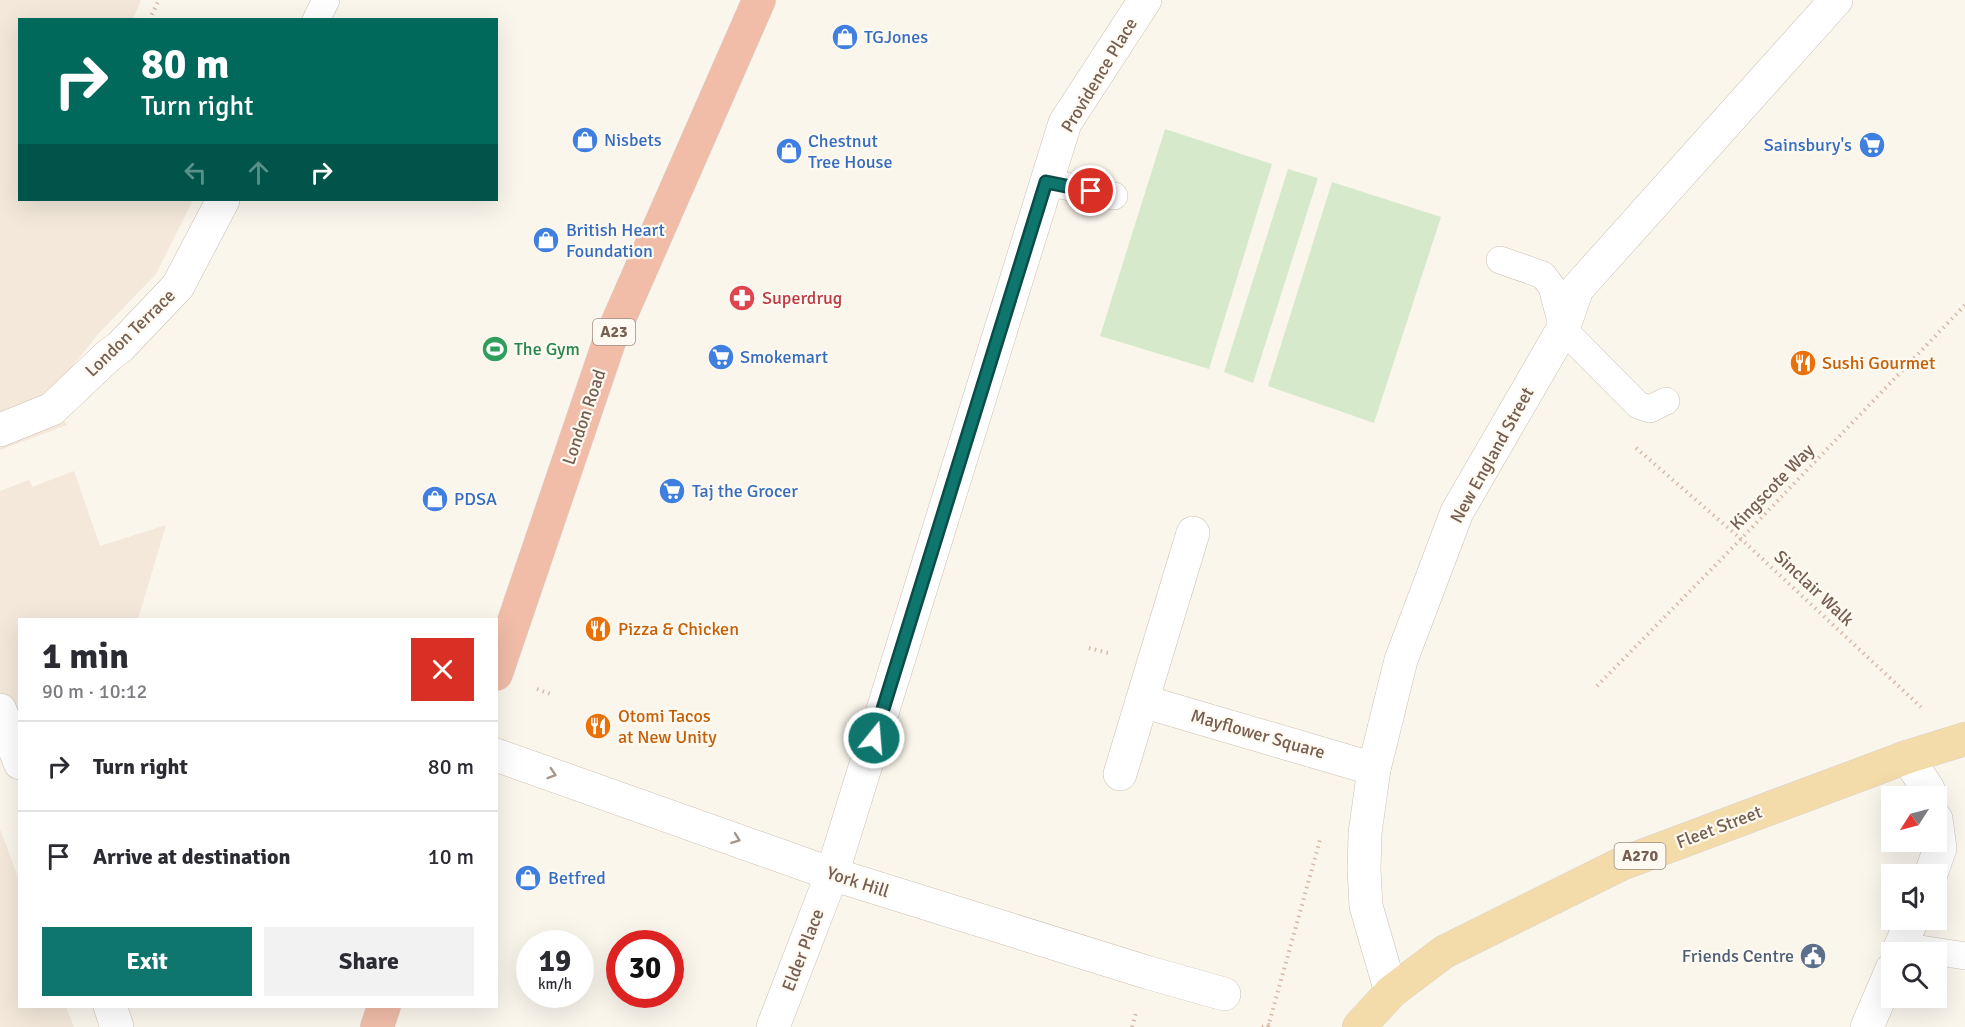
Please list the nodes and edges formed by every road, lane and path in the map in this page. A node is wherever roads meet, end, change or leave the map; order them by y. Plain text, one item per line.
1 (159, 0) edge
2 (326, 0) edge
3 (759, 0) edge
4 (1145, 0) edge
5 (1836, 0) edge
6 (150, 18) edge
7 (317, 18) edge
8 (1046, 182) junction
9 (1114, 196) dead end
10 (222, 201) edge
11 (1500, 260) dead end
12 (1965, 305) edge
13 (1563, 329) junction
14 (1666, 401) dead end
15 (0, 430) edge
16 (1647, 458) dead end
17 (1193, 533) dead end
18 (1741, 539) junction
19 (498, 668) edge
20 (1597, 686) dead end
21 (1142, 700) junction
22 (0, 710) edge
23 (1962, 741) edge
24 (498, 756) edge
25 (1907, 757) junction
26 (13, 764) edge
27 (1374, 768) junction
28 (1120, 774) dead end
29 (1926, 786) edge
30 (1321, 835) dead end
31 (832, 874) junction
32 (1947, 953) edge
33 (1965, 956) edge
34 (1391, 992) junction
35 (1224, 994) dead end
36 (1881, 995) edge
37 (111, 1008) edge
38 (383, 1008) edge
39 (1270, 1026) edge
40 (117, 1027) edge
41 (376, 1027) edge
42 (773, 1027) edge
43 (1262, 1027) edge
44 (1359, 1027) edge
45 (1868, 1027) edge

1 - 6 path
2 - 7 lane
3 - 19 highway, London Road / A23
4 - 8 street, Providence Place
5 - 13 street, New England Street
8 - 9 lane
8 - 31 street, Providence Place
10 - 15 street, London Terrace
11 - 13 lane
12 - 18 path, Kingscote Way
13 - 14 lane
13 - 27 street, New England Street
16 - 18 path, Sinclair Walk
17 - 21 street
18 - 20 path, Kingscote Way
18 - 23 path, Sinclair Walk
21 - 27 street, Mayflower Square
21 - 28 street
22 - 26 street
23 - 25 main road, Fleet Street / A270
24 -> 31 street, York Hill
25 - 29 street
25 - 34 main road, Fleet Street / A270
27 - 34 street, New England Street
30 - 39 path
31 - 35 street, York Hill
31 - 42 street, Elder Place
32 - 33 lane
34 - 44 main road, A270
36 - 45 street
37 - 40 street
38 - 41 highway
39 - 43 path

